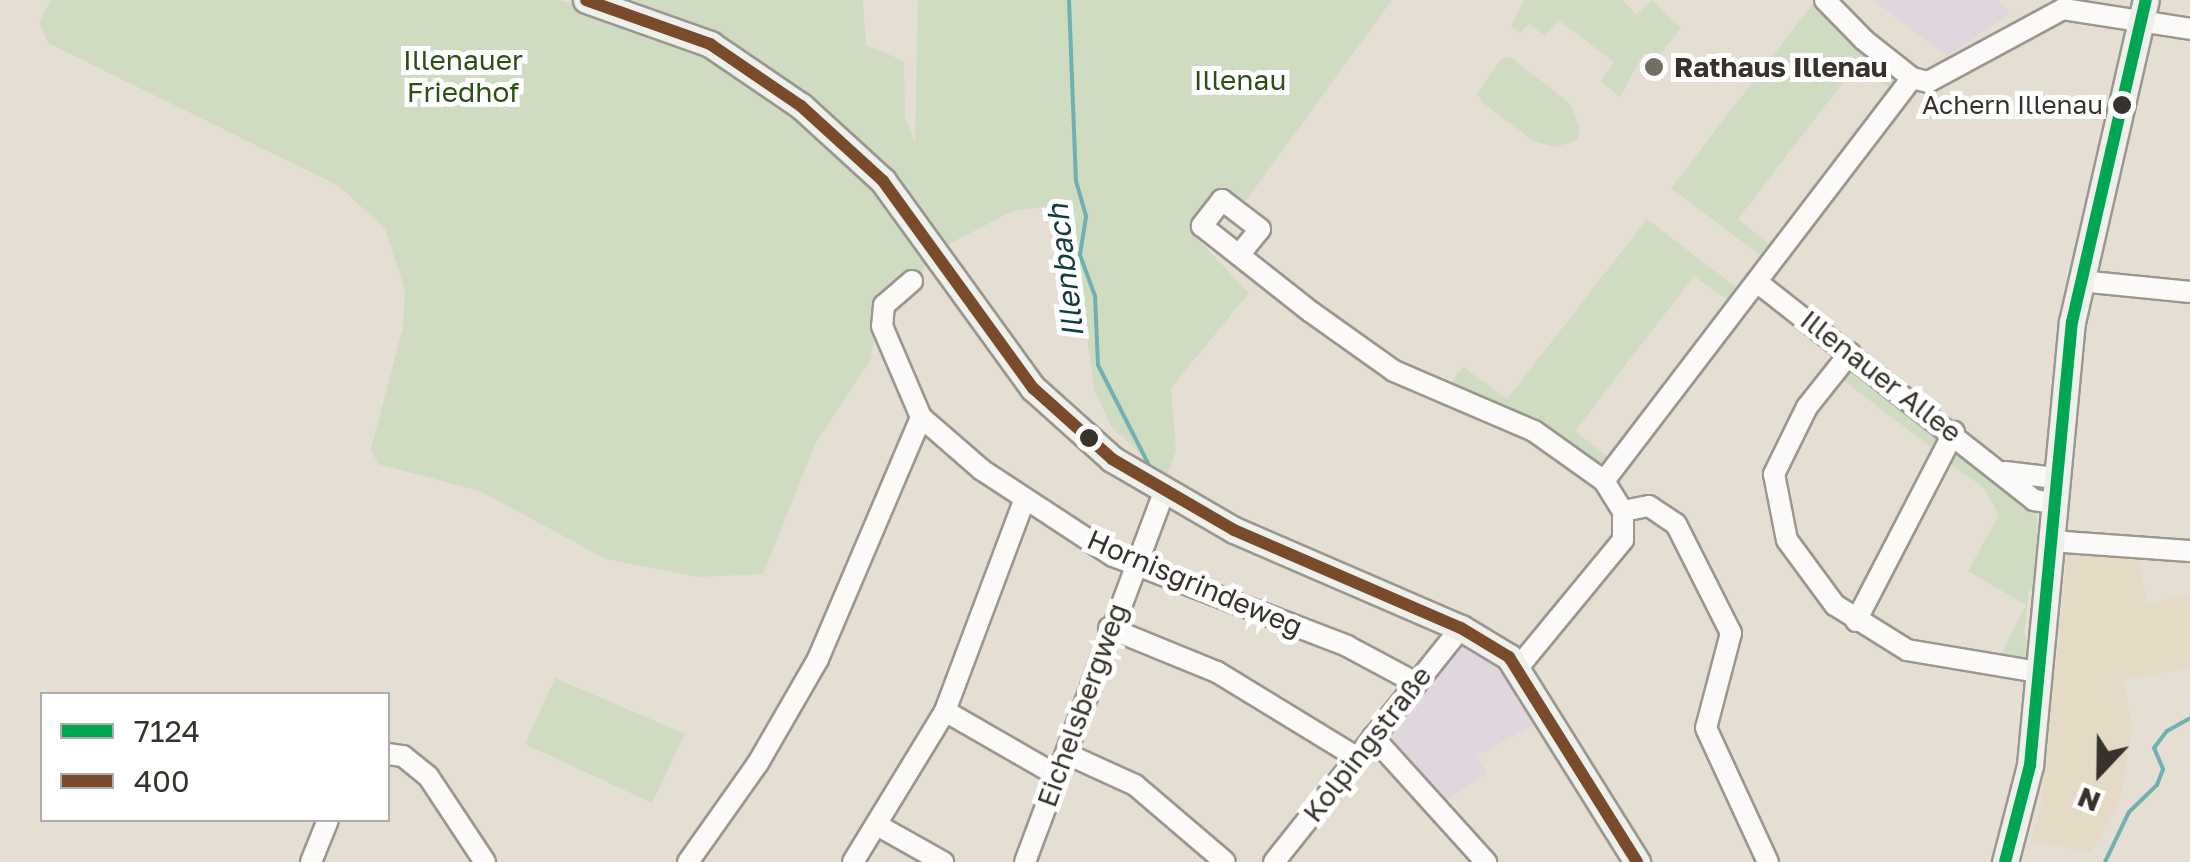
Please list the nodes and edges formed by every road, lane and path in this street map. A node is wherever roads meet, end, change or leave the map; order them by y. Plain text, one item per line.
1 (586, 0) edge
2 (1825, 0) edge
3 (2144, 11) edge
4 (2190, 29) edge
5 (1912, 78) junction
6 (1239, 255) dead end
7 (912, 281) dead end
8 (2080, 281) junction
9 (1757, 282) junction
10 (2190, 292) edge
11 (1850, 353) junction
12 (921, 417) junction
13 (1954, 432) junction
14 (1604, 481) junction
15 (2055, 491) junction
16 (1164, 493) junction
17 (1023, 503) junction
18 (1624, 511) junction
19 (2050, 541) junction
20 (2190, 552) edge
21 (1135, 560) junction
22 (1856, 621) junction
23 (1109, 628) junction
24 (1462, 628) junction
25 (1518, 666) junction
26 (2039, 672) junction
27 (1414, 682) junction
28 (945, 711) junction
29 (1373, 737) junction
30 (390, 754) edge
31 (1067, 754) junction
32 (1356, 757) junction
33 (1058, 776) junction
34 (327, 822) edge
35 (877, 825) junction
36 (311, 862) edge
37 (486, 862) edge
38 (688, 862) edge
39 (852, 862) edge
40 (943, 862) edge
41 (1025, 862) edge
42 (1225, 862) edge
43 (1274, 862) edge
44 (1486, 862) edge
45 (1637, 862) edge
46 (1768, 862) edge
47 (2006, 862) edge

1 - 16 main road
2 - 5 street
3 - 4 street
3 - 5 street
3 - 8 main road
5 - 9 street
6 - 14 street
7 - 12 street, Hornisgrindeweg
8 - 10 street
8 - 15 main road
9 - 11 street, Illenauer Allee
9 - 14 street
11 - 13 street, Illenauer Allee
11 - 22 street
12 - 17 street, Hornisgrindeweg
12 - 38 street
13 - 15 street, Illenauer Allee
13 - 22 street
14 - 18 street
15 - 19 main road
16 - 21 street, Eichelsbergweg
16 - 24 main road
17 - 21 street, Hornisgrindeweg
17 - 28 street
18 - 25 street
18 - 46 street
19 - 20 street
19 - 26 main road
21 - 23 street, Eichelsbergweg
21 - 27 street, Hornisgrindeweg
22 - 26 street
23 - 31 street, Eichelsbergweg
23 - 32 street
24 - 25 main road
24 - 27 street, Kolpingstraße
25 - 45 main road
26 - 47 main road
27 - 29 street, Kolpingstraße
28 - 33 street
28 - 35 street
29 - 32 street, Kolpingstraße
29 - 44 street
30 - 37 street
31 - 33 street, Eichelsbergweg
31 - 42 street
32 - 43 street, Kolpingstraße
33 - 41 street, Eichelsbergweg
34 - 36 street
35 - 39 street
35 - 40 street

